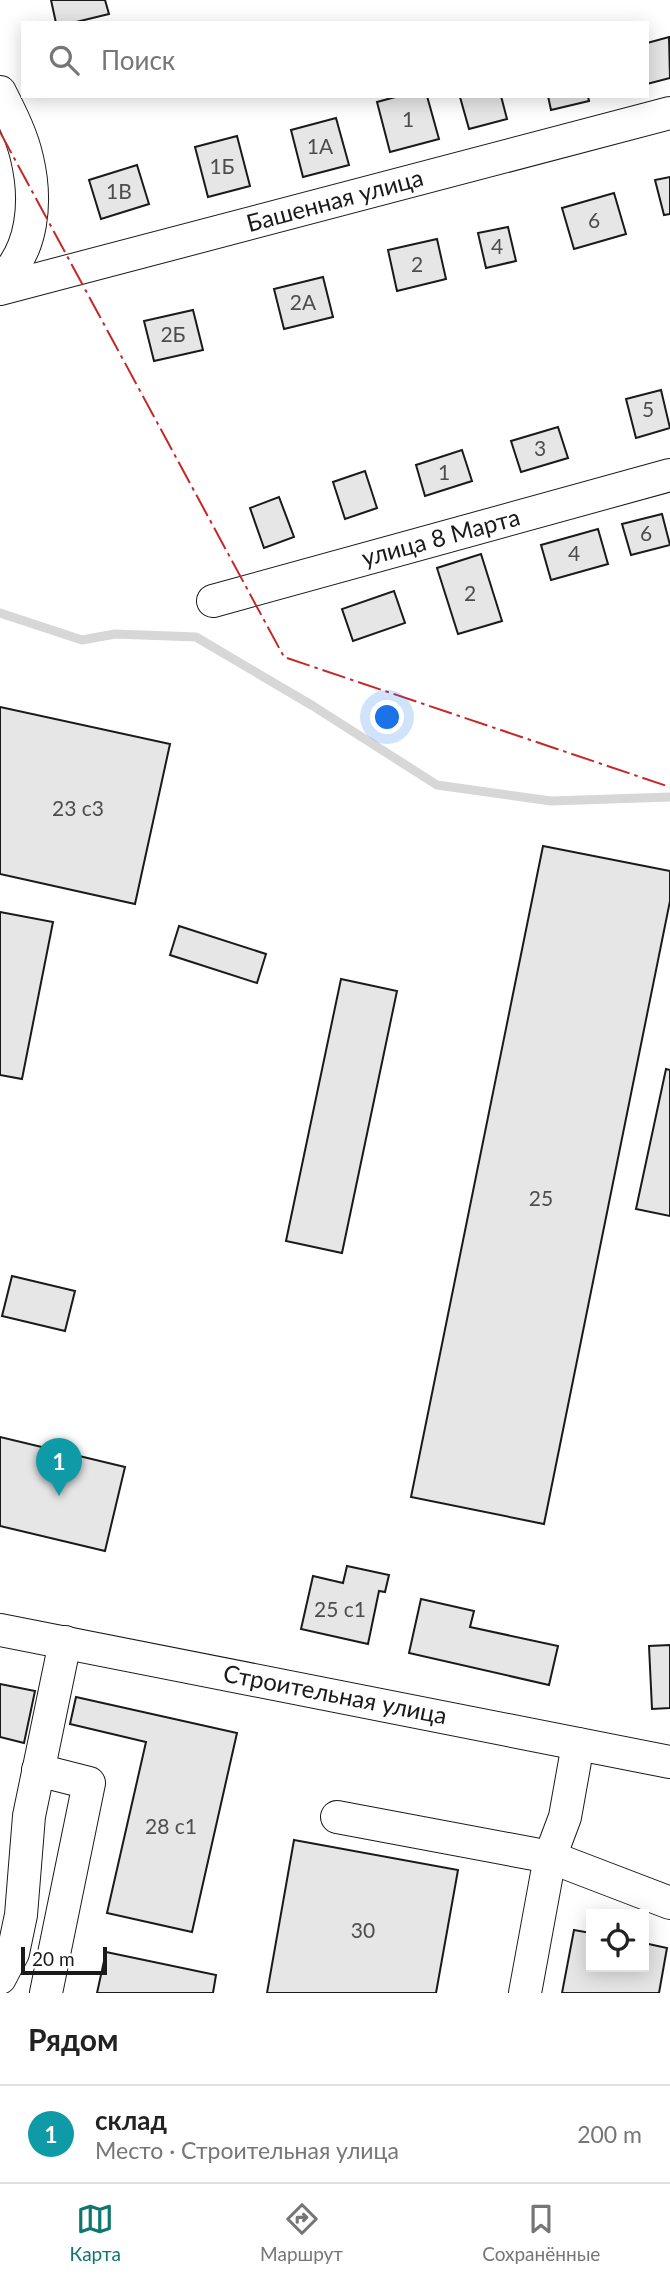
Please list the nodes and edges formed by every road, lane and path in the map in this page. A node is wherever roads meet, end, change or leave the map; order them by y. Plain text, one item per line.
1 (0, 92) edge
2 (670, 113) edge
3 (0, 281) edge
4 (0, 289) edge
5 (670, 475) edge
6 (213, 601) dead end
7 (0, 1630) edge
8 (65, 1642) junction
9 (578, 1744) junction
10 (670, 1762) edge
11 (38, 1770) junction
12 (337, 1816) dead end
13 (550, 1857) junction
14 (670, 1903) edge
15 (0, 1978) edge
16 (46, 1993) edge
17 (524, 1993) edge

1 - 3 street
2 - 4 street, Башенная улица
5 - 6 street, улица 8 Марта
7 - 8 street, Строительная улица
8 - 9 street, Строительная улица
8 - 11 street
9 - 10 street, Строительная улица
9 - 13 street
11 - 15 street
11 - 16 street
12 - 13 street
13 - 14 street
13 - 17 street

